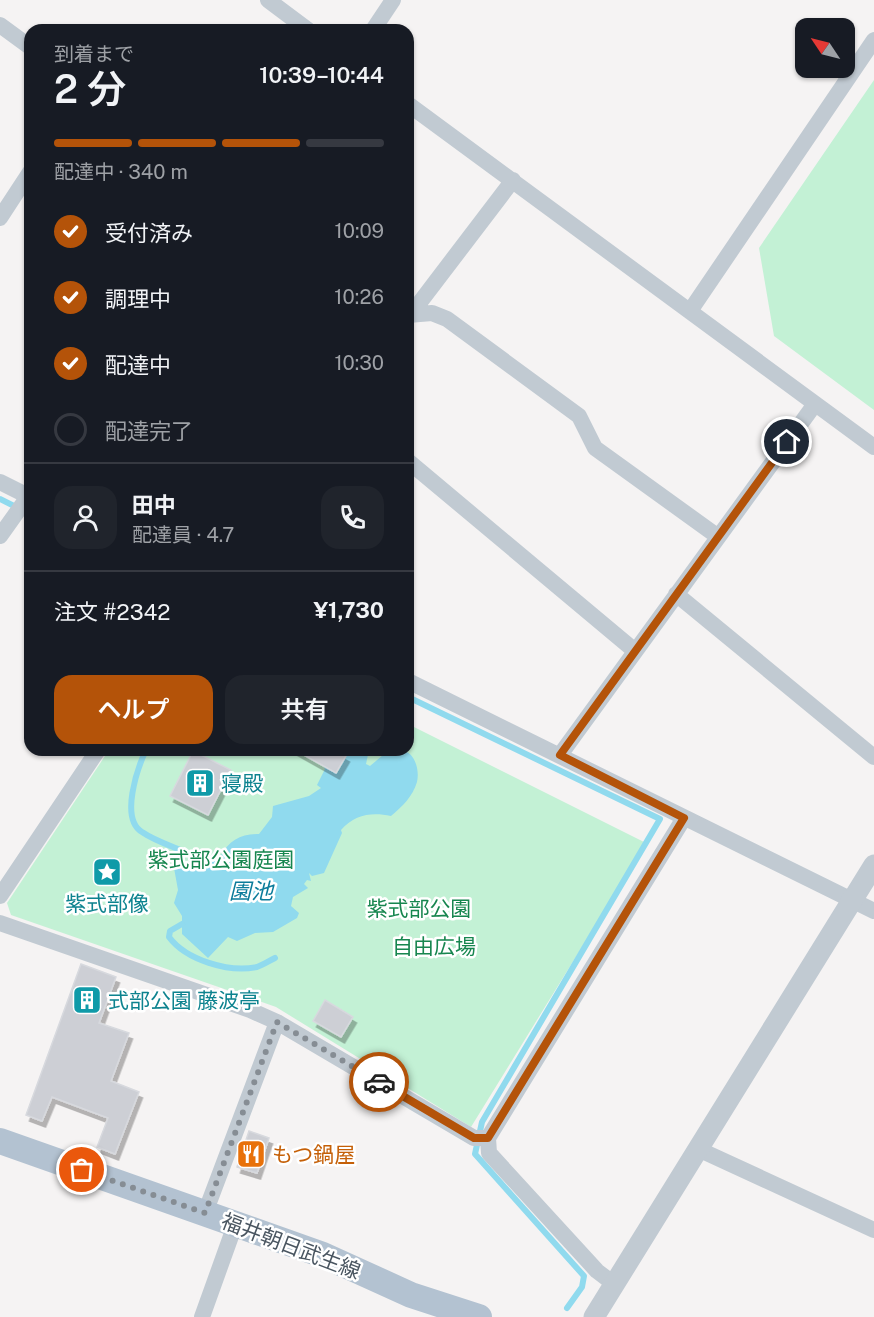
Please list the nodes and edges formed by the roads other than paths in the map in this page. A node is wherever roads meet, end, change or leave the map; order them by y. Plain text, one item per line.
1 (268, 0) edge
2 (393, 0) edge
3 (300, 24) edge
4 (377, 24) edge
5 (0, 25) edge
6 (874, 40) edge
7 (24, 43) edge
8 (414, 108) edge
9 (513, 180) junction
10 (24, 181) edge
11 (0, 218) edge
12 (414, 309) edge
13 (690, 311) junction
14 (414, 315) edge
15 (815, 404) junction
16 (874, 447) edge
17 (414, 466) edge
18 (0, 482) edge
19 (24, 494) edge
20 (24, 503) edge
21 (0, 536) edge
22 (717, 536) junction
23 (676, 594) junction
24 (634, 651) junction
25 (414, 684) edge
26 (560, 755) junction
27 (94, 756) edge
28 (874, 757) edge
29 (684, 818) junction
30 (874, 865) edge
31 (0, 896) edge
32 (853, 900) junction
33 (874, 911) edge
34 (0, 923) edge
35 (277, 1022) junction
36 (488, 1138) junction
37 (0, 1141) edge
38 (698, 1149) junction
39 (205, 1213) junction
40 (235, 1225) junction
41 (874, 1230) edge
42 (614, 1284) junction
43 (202, 1317) edge
44 (479, 1317) edge
45 (594, 1317) edge

1 - 3 street
2 - 4 street
5 - 7 street
6 - 13 street
8 - 9 street
9 - 12 street
9 - 13 street
10 - 11 street
13 - 15 street
14 - 22 street
15 - 16 street
15 - 22 street
17 - 24 street
18 - 19 street
20 - 21 street
22 - 23 street
23 - 24 street
23 - 28 street
24 - 26 street
25 - 26 street
26 - 29 street
27 - 31 street
29 - 32 street
29 - 36 street
30 - 32 street
32 - 33 street
32 - 38 street
34 - 35 street
35 - 36 street
35 - 39 street
36 - 42 street
37 - 39 main road, 福井朝日武生線
38 - 41 street
38 - 42 street
39 - 40 main road, 福井朝日武生線
40 - 43 street
40 - 44 main road, 福井朝日武生線
42 - 45 street

